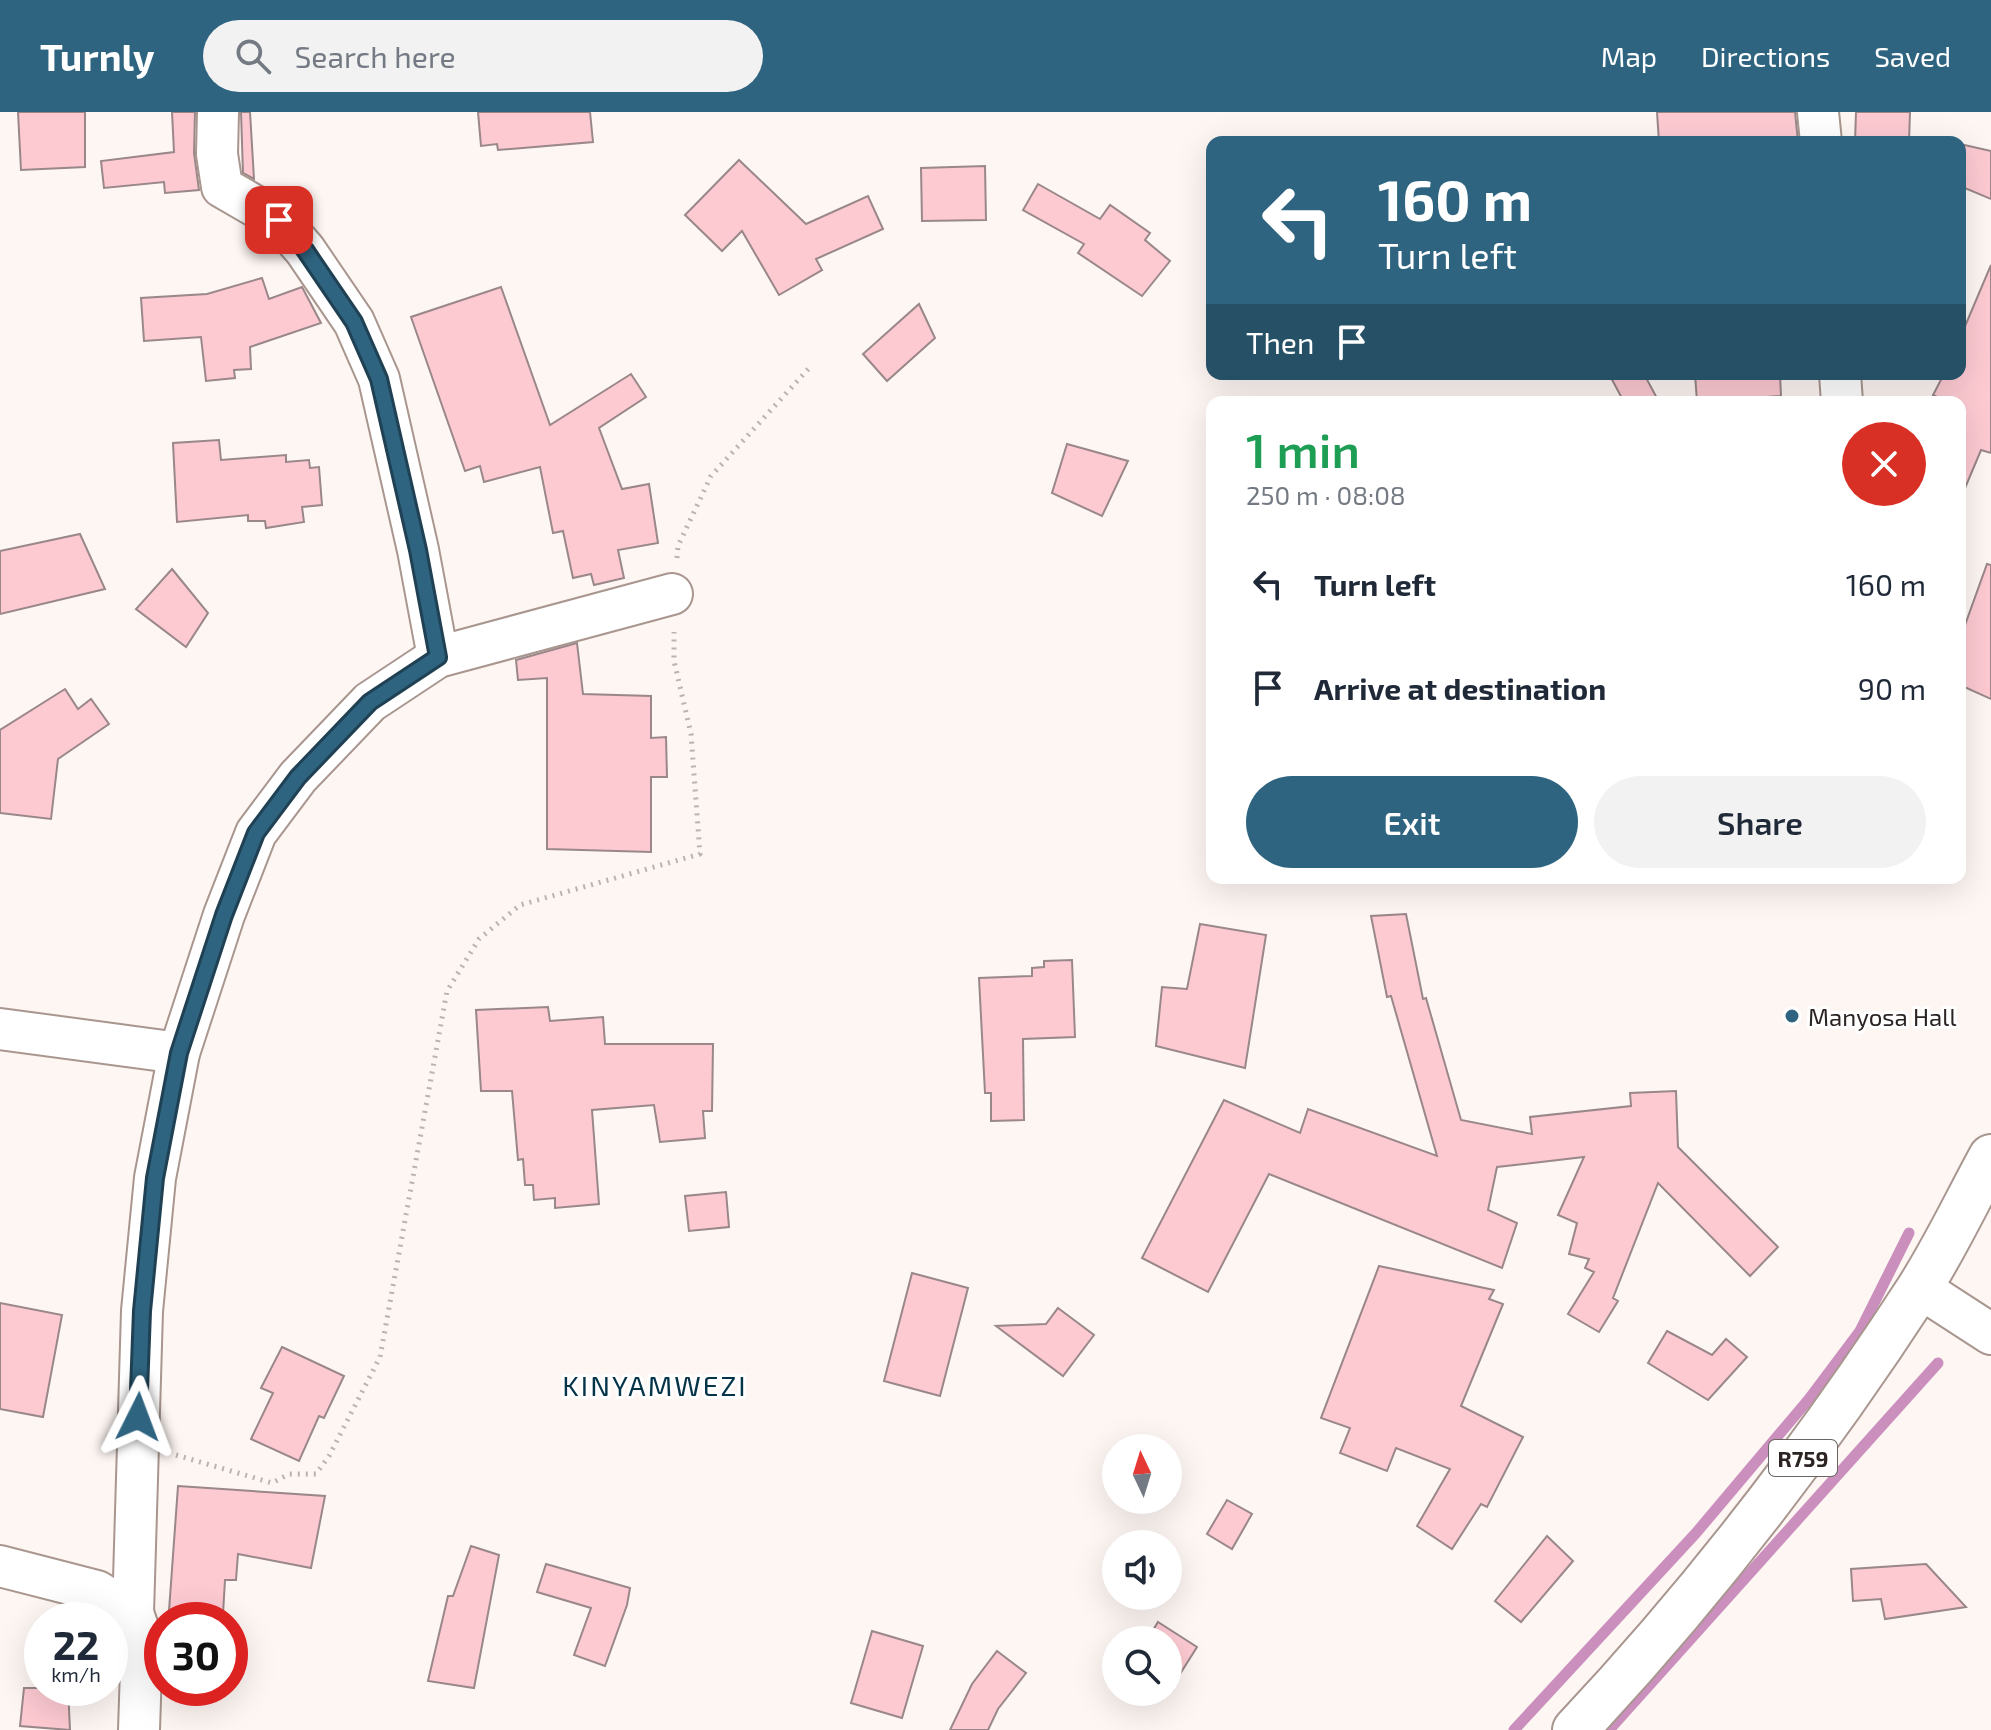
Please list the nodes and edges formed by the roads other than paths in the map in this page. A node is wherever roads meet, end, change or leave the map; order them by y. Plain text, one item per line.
1 (218, 112) edge
2 (1818, 112) edge
3 (1820, 136) edge
4 (672, 594) road end
5 (438, 657) junction
6 (0, 1029) edge
7 (179, 1053) junction
8 (1991, 1157) edge
9 (1920, 1288) junction
10 (1991, 1334) edge
11 (0, 1566) edge
12 (133, 1613) junction
13 (139, 1730) edge
14 (1575, 1730) edge

1 - 5 street
2 - 3 street
4 - 5 street
5 - 7 street
6 - 7 street
7 - 12 street
8 - 9 main road, R759
9 - 10 street
9 - 14 main road, R759
11 - 12 street
12 - 13 street

